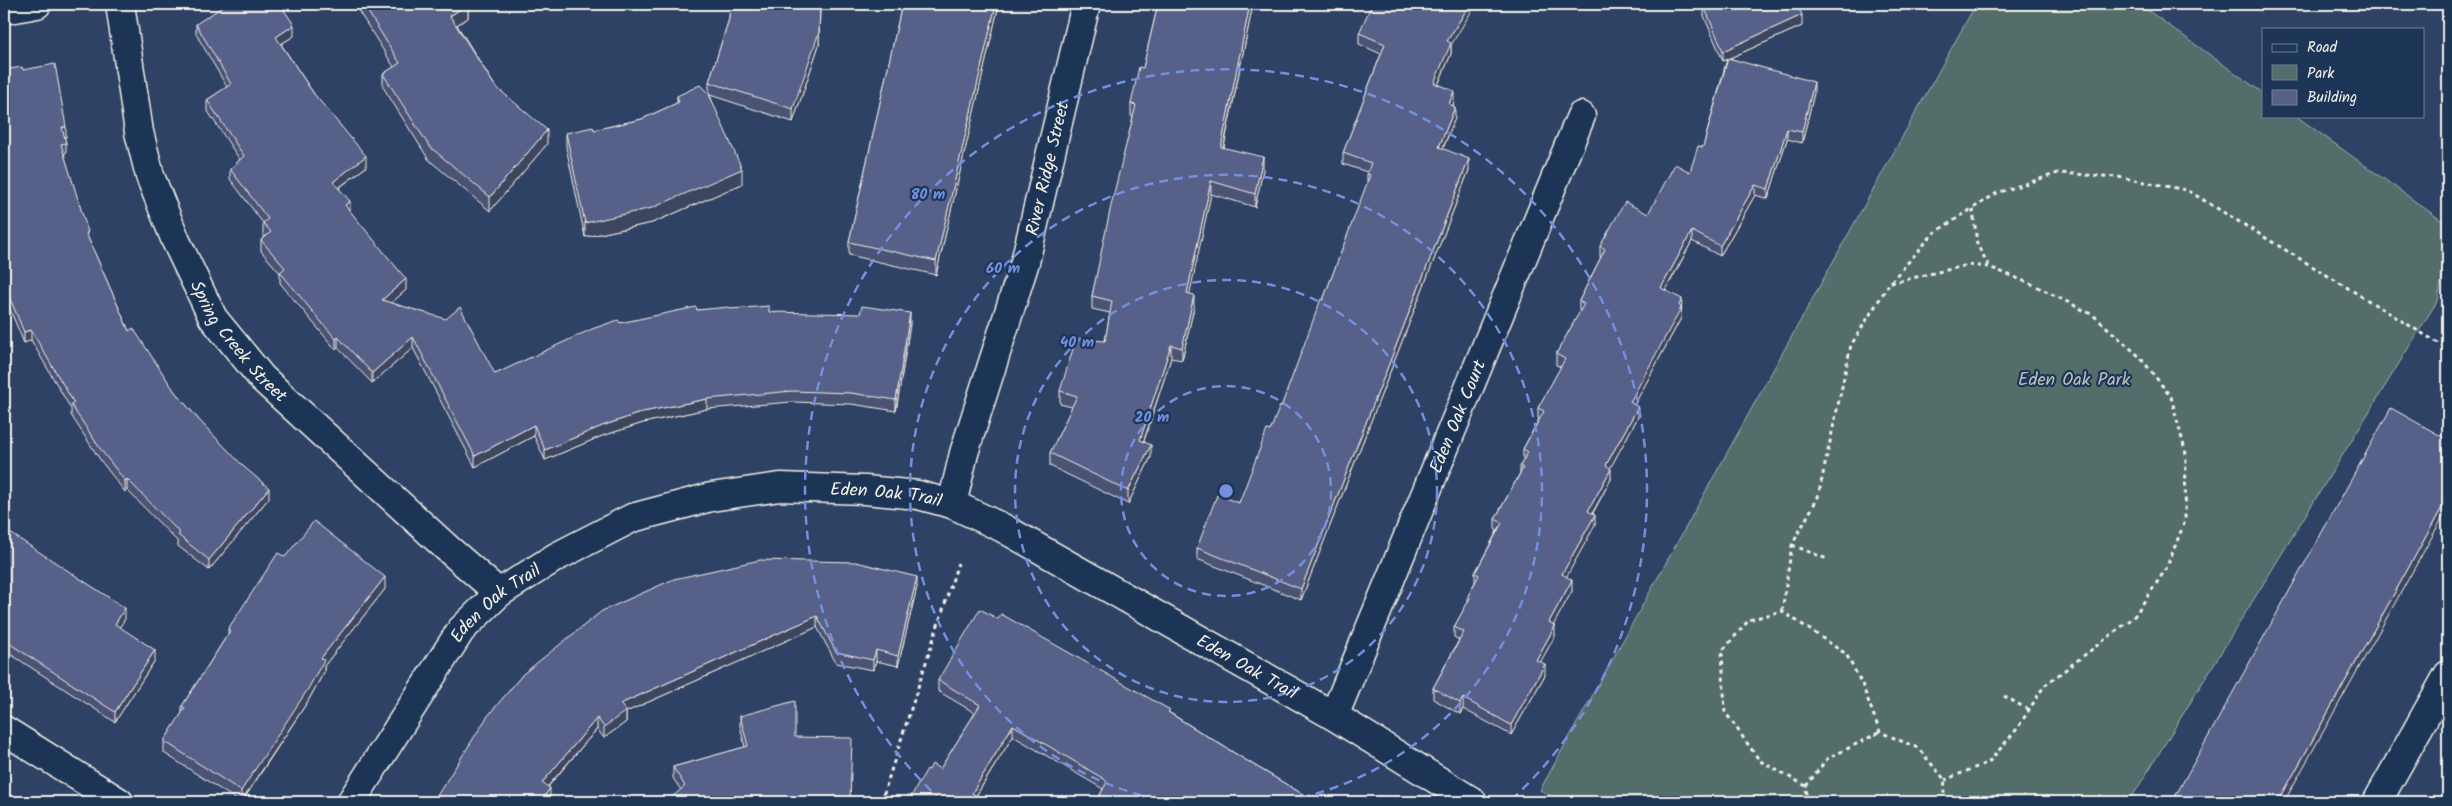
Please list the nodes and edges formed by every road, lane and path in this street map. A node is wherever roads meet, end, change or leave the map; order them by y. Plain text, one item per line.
1 (37, 4) edge
2 (120, 4) edge
3 (1086, 4) edge
4 (4, 10) edge
5 (1581, 116) dead end
6 (1973, 209) junction
7 (1989, 267) junction
8 (1889, 284) junction
9 (2448, 348) edge
10 (952, 504) junction
11 (1792, 546) junction
12 (1827, 559) dead end
13 (958, 563) dead end
14 (500, 593) junction
15 (1782, 612) junction
16 (2448, 675) edge
17 (2004, 696) dead end
18 (2029, 710) junction
19 (1334, 716) junction
20 (4, 730) edge
21 (1880, 732) junction
22 (1945, 780) junction
23 (1806, 786) junction
24 (118, 802) edge
25 (351, 802) edge
26 (882, 802) edge
27 (1473, 802) edge
28 (1807, 802) edge
29 (1943, 802) edge
30 (2377, 802) edge

1 - 4 street
2 - 14 street, Spring Creek Street
3 - 10 street, River Ridge Street
5 - 19 street, Eden Oak Court
6 - 7 path
6 - 8 path
6 - 9 path
7 - 8 path
7 - 18 path
8 - 11 path
10 - 14 street, Eden Oak Trail
10 - 19 street, Eden Oak Trail
11 - 12 path
11 - 15 path
13 - 26 path
14 - 25 street, Eden Oak Trail
15 - 21 path
15 - 23 path
16 - 30 street
17 - 18 path
18 - 22 path
19 - 27 street, Eden Oak Trail
20 - 24 street
21 - 22 path
21 - 23 path
22 - 29 path
23 - 28 path

